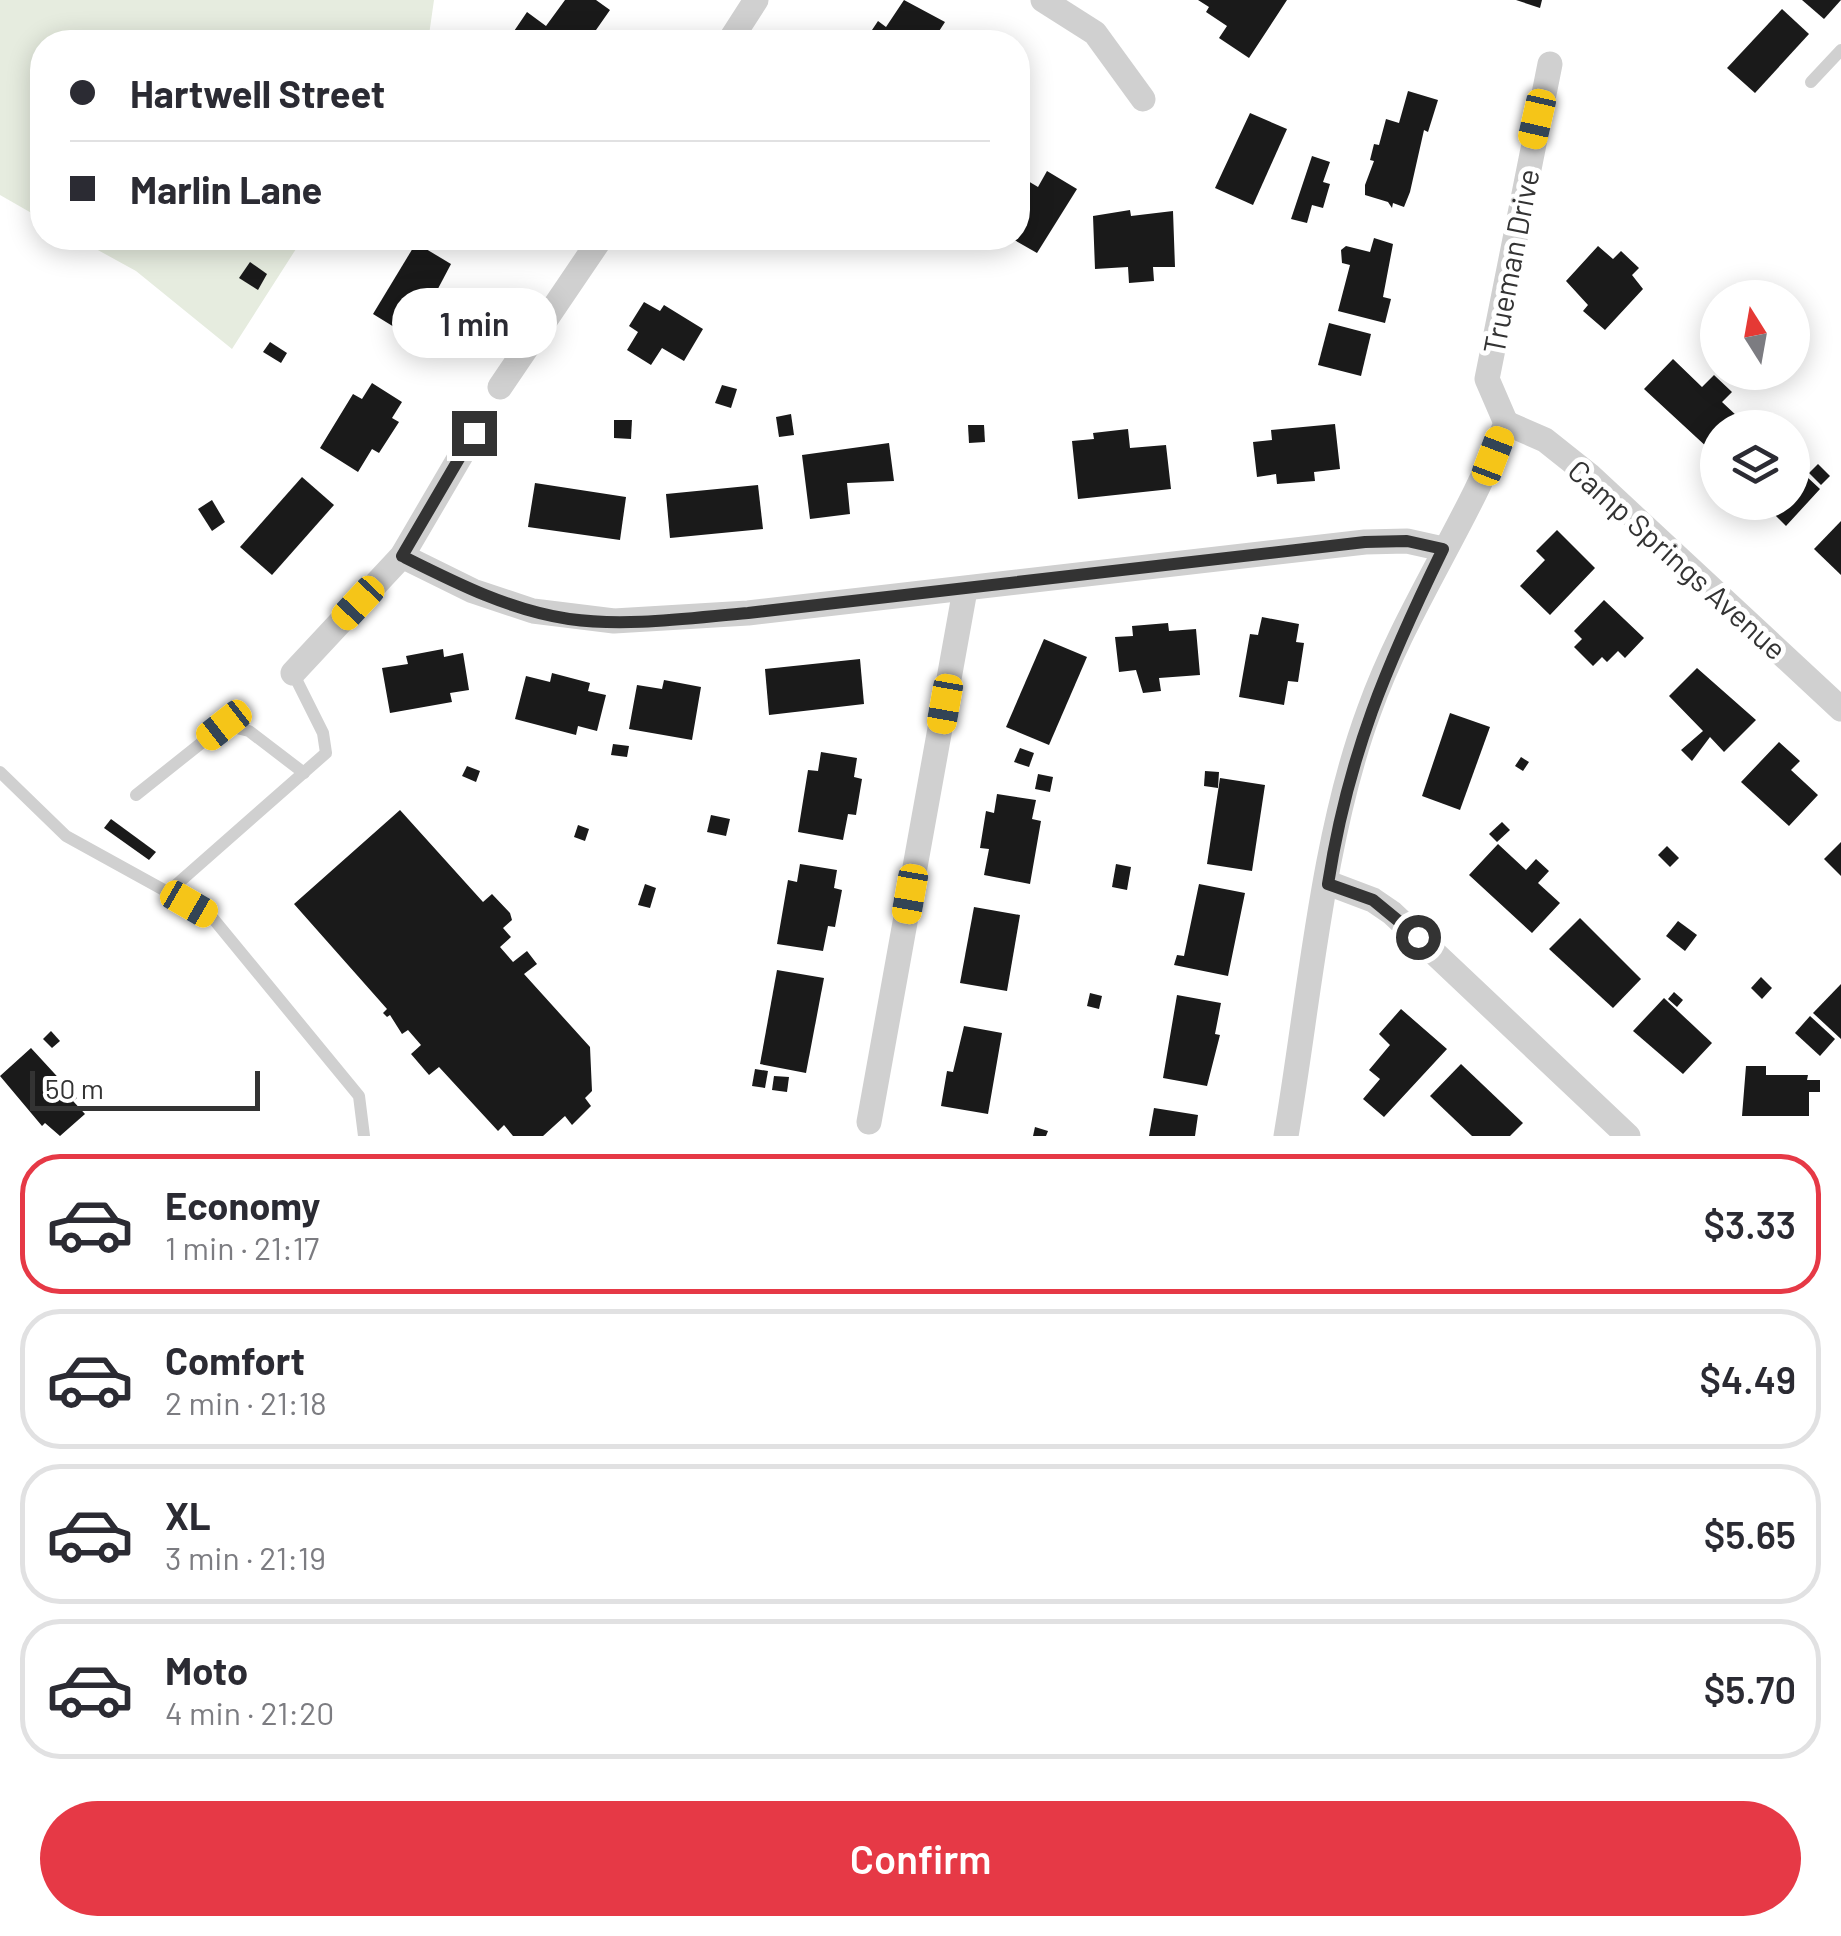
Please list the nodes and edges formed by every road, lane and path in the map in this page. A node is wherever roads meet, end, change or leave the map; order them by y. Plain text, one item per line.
1 (756, 0) edge
2 (1042, 0) edge
3 (737, 30) edge
4 (1841, 50) edge
5 (1550, 64) dead end
6 (1811, 82) dead end
7 (1144, 99) dead end
8 (593, 250) edge
9 (500, 387) dead end
10 (1506, 422) junction
11 (474, 433) dead end
12 (1443, 549) junction
13 (402, 556) junction
14 (966, 590) junction
15 (293, 674) joint
16 (1841, 710) edge
17 (0, 772) edge
18 (304, 773) junction
19 (136, 795) dead end
20 (1328, 884) junction
21 (168, 892) junction
22 (869, 1122) dead end
23 (364, 1136) edge
24 (1286, 1136) edge
25 (1628, 1136) edge

1 - 3 street
2 - 7 street
4 - 6 lane
5 - 10 street, Trueman Drive
8 - 9 street
10 - 12 street
10 - 16 street, Camp Springs Avenue
11 - 13 street
12 - 14 street
12 - 20 street
13 - 14 street
13 - 15 street
14 - 22 street
15 - 18 lane
17 - 21 lane
18 - 19 lane
18 - 21 lane
20 - 24 street
20 - 25 street
21 - 23 lane

